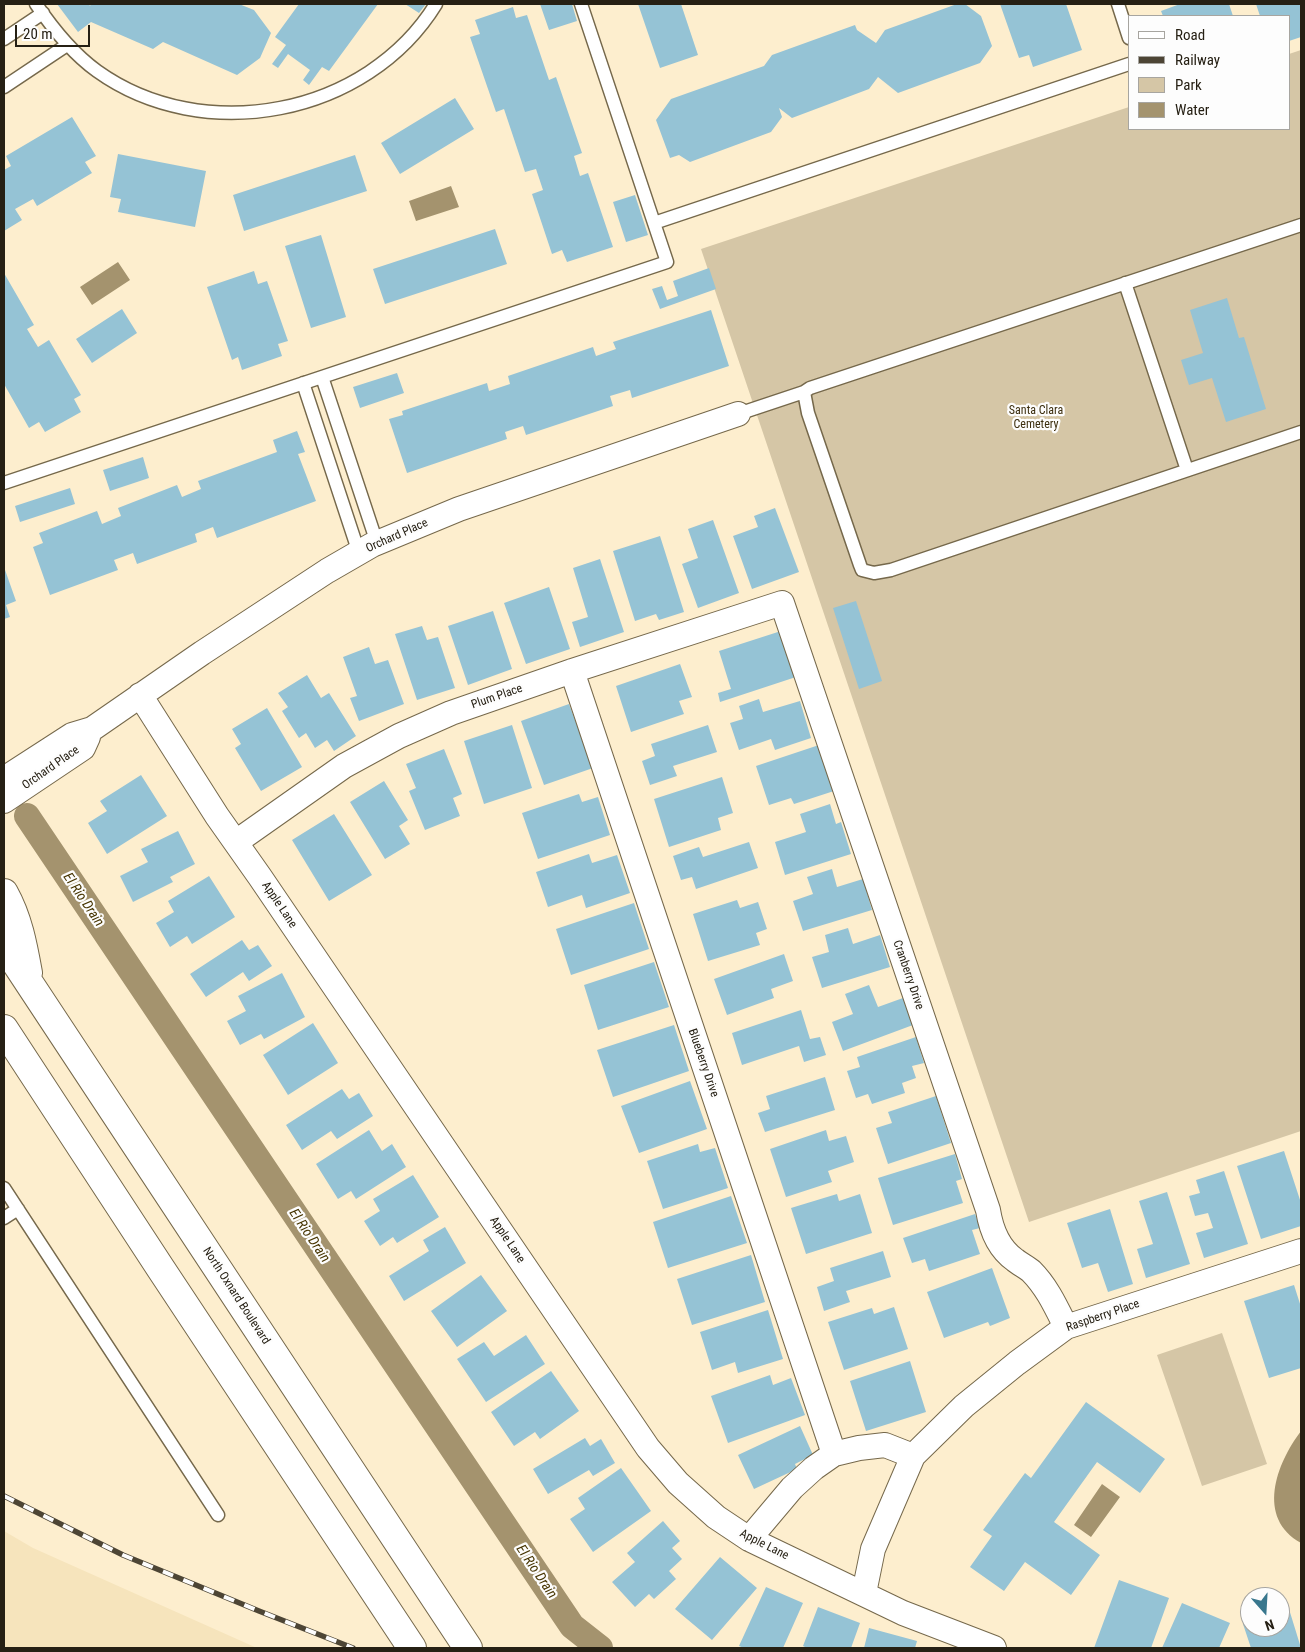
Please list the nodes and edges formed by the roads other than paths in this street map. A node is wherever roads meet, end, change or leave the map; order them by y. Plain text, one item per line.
1 (436, 4) edge
2 (581, 4) edge
3 (1118, 4) edge
4 (40, 9) edge
5 (1128, 35) edge
6 (4, 39) edge
7 (67, 45) junction
8 (1128, 64) edge
9 (4, 87) edge
10 (654, 224) junction
11 (1301, 225) edge
12 (1125, 283) junction
13 (322, 377) junction
14 (303, 383) junction
15 (804, 392) junction
16 (738, 414) joint
17 (1301, 432) edge
18 (1187, 470) junction
19 (4, 483) edge
20 (368, 548) junction
21 (782, 603) joint
22 (572, 671) junction
23 (140, 695) junction
24 (92, 729) junction
25 (4, 779) edge
26 (4, 801) edge
27 (236, 842) junction
28 (4, 893) edge
29 (4, 945) edge
30 (30, 984) junction
31 (4, 1029) edge
32 (4, 1188) edge
33 (18, 1209) junction
34 (4, 1218) edge
35 (1301, 1250) edge
36 (1066, 1327) junction
37 (834, 1454) junction
38 (913, 1456) junction
39 (218, 1515) dead end
40 (749, 1539) junction
41 (864, 1593) junction
42 (412, 1648) edge
43 (468, 1648) edge
44 (994, 1648) edge

1 - 7 lane
2 - 10 lane
3 - 5 lane
4 - 6 lane
4 - 7 lane
7 - 9 lane
8 - 10 lane
10 - 13 lane
11 - 12 lane
12 - 15 lane
12 - 18 lane
13 - 14 lane
13 - 20 lane
14 - 19 lane
14 - 20 lane
15 - 16 lane
15 - 18 lane
16 - 20 street, Orchard Place
17 - 18 lane
20 - 23 street, Orchard Place
21 - 22 street, Plum Place
21 - 36 street, Cranberry Drive
22 - 27 street, Plum Place
22 - 37 street, Blueberry Drive
23 - 24 street, Orchard Place
23 - 27 street, Apple Lane
24 - 25 street, Orchard Place
24 - 26 street, Orchard Place
27 - 40 street, Apple Lane
28 - 30 main road
29 - 30 main road, North Oxnard Boulevard
30 - 43 main road, North Oxnard Boulevard
31 - 42 main road
32 - 33 lane
33 - 34 lane
33 - 39 lane
35 - 36 street, Raspberry Place
36 - 38 street, Raspberry Place
37 - 38 street
37 - 40 street
38 - 41 street, Raspberry Place
40 - 41 street, Apple Lane
41 - 44 street, Apple Lane

